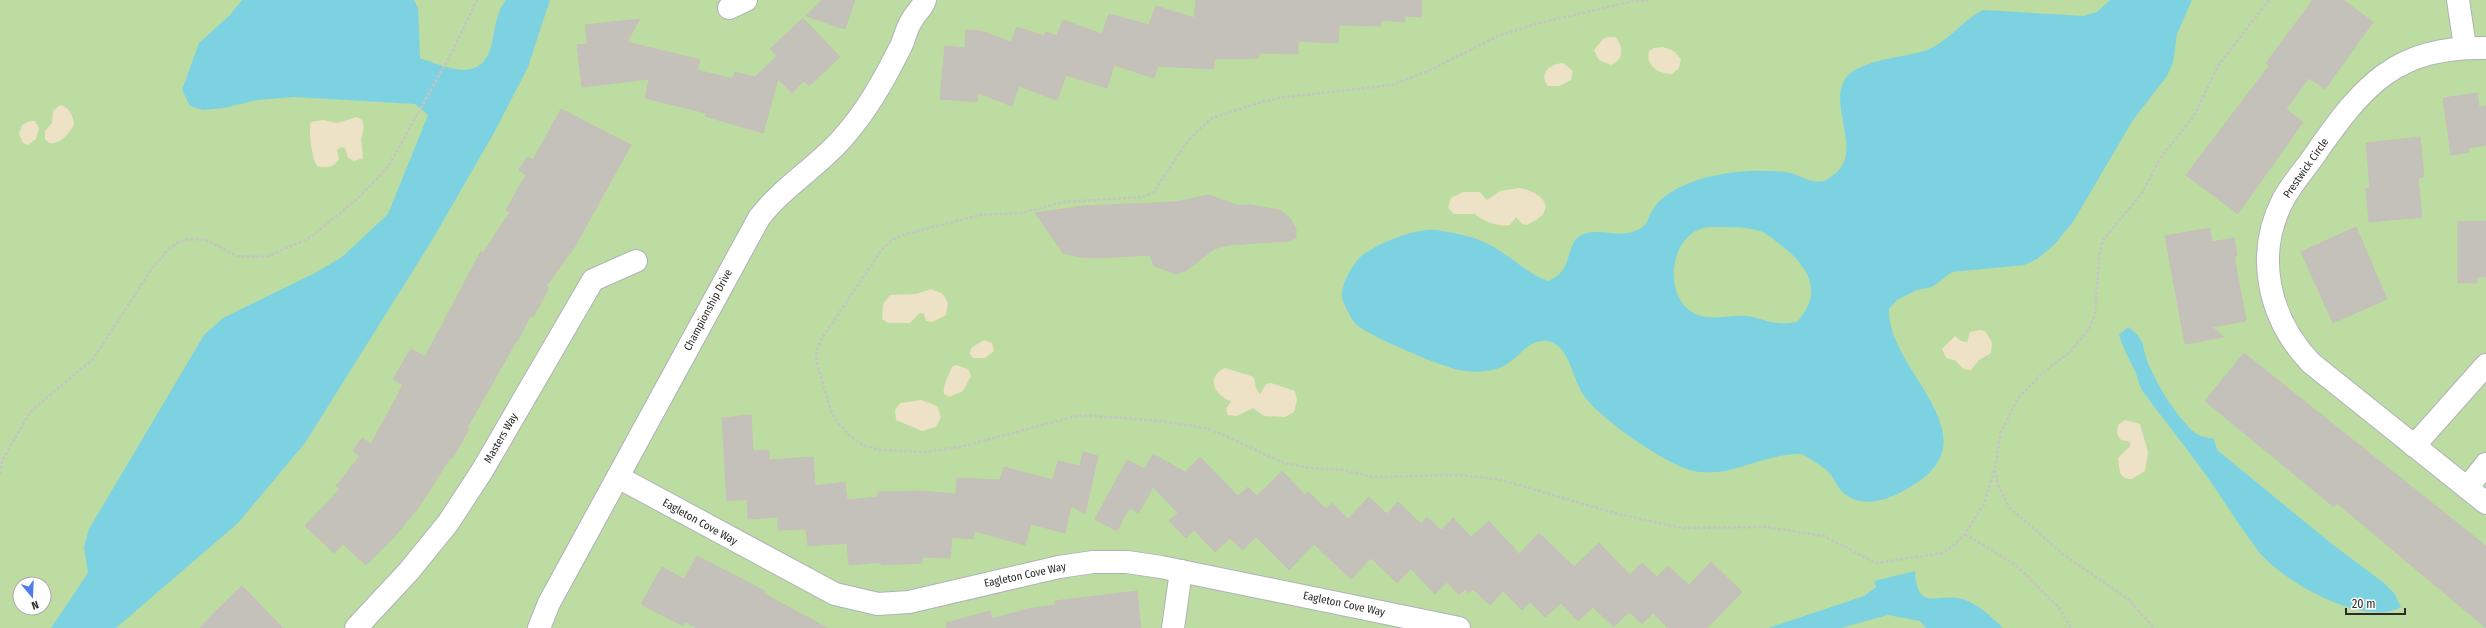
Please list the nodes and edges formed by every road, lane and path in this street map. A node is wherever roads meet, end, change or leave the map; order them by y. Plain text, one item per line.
1 (477, 0) edge
2 (925, 0) edge
3 (1650, 0) edge
4 (2269, 0) edge
5 (2458, 0) edge
6 (912, 10) edge
7 (2464, 47) junction
8 (2486, 48) edge
9 (636, 261) dead end
10 (2486, 365) edge
11 (2414, 446) junction
12 (2486, 464) edge
13 (1995, 468) junction
14 (0, 474) edge
15 (618, 477) junction
16 (2467, 488) junction
17 (2486, 503) edge
18 (1964, 534) junction
19 (1181, 571) junction
20 (365, 626) edge
21 (539, 628) edge
22 (1173, 628) edge
23 (1459, 628) edge
24 (2071, 628) edge
25 (2154, 628) edge

1 - 14 path
2 - 6 street, Championship Drive
3 - 18 path
4 - 13 path
5 - 7 street
6 - 15 street, Championship Drive
7 - 8 street, Prestwick Circle
7 - 11 street, Prestwick Circle
9 - 20 street, Masters Way
10 - 11 street
11 - 16 street, Prestwick Circle
12 - 16 street
13 - 18 path
13 - 25 path
15 - 19 street, Eagleton Cove Way
15 - 21 street, Championship Drive
16 - 17 street, Prestwick Circle
18 - 24 path
19 - 22 street
19 - 23 street, Eagleton Cove Way

